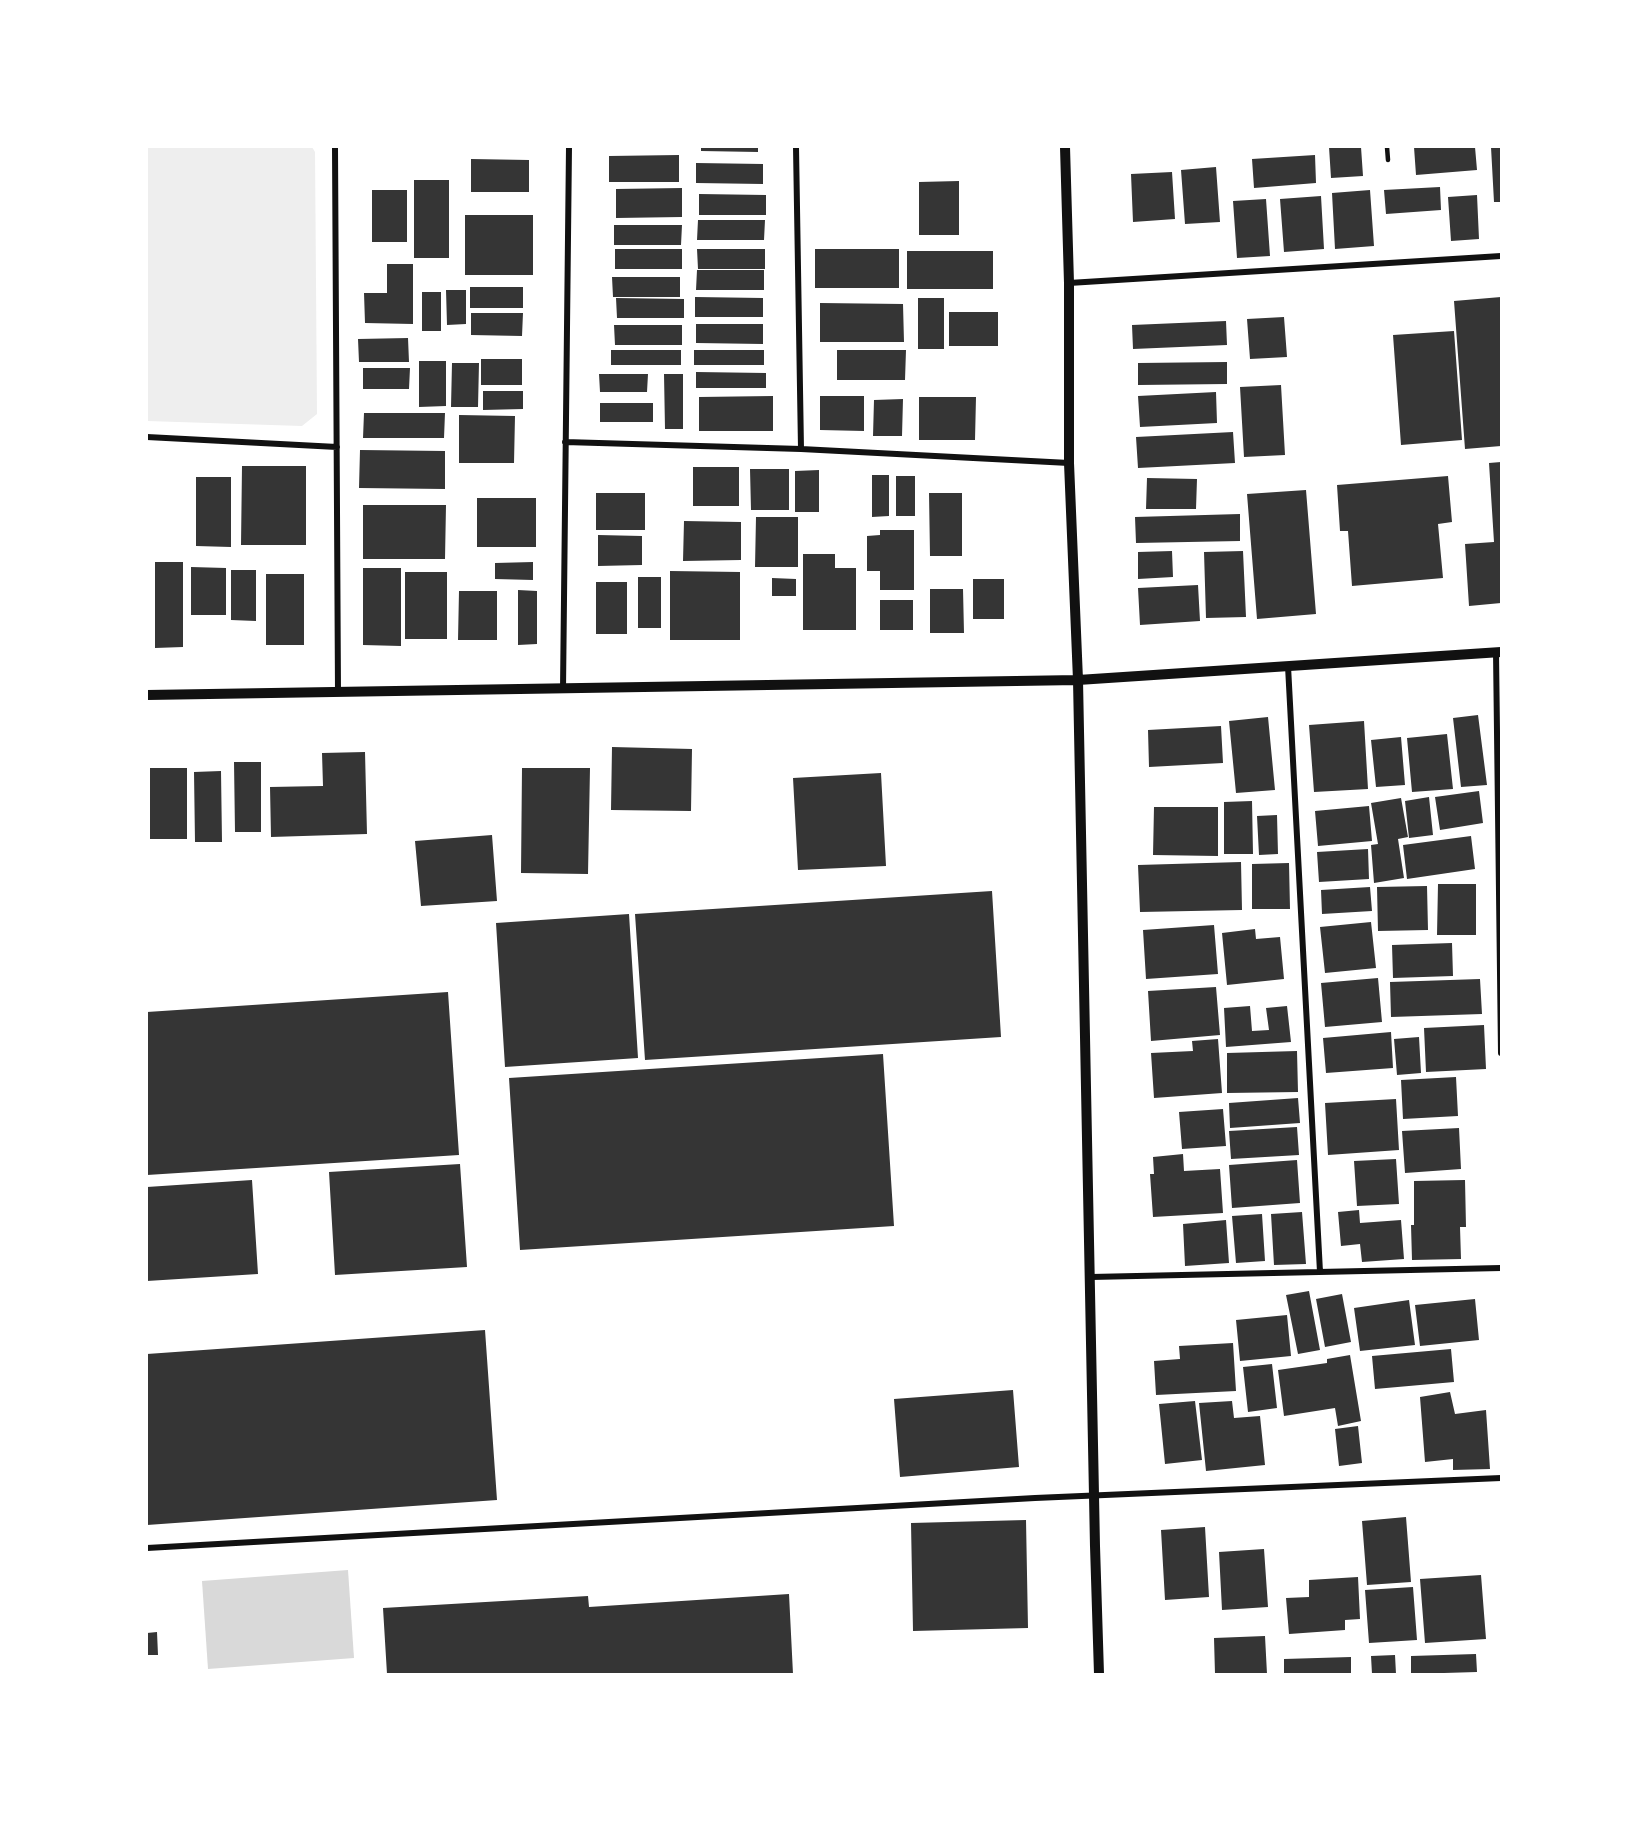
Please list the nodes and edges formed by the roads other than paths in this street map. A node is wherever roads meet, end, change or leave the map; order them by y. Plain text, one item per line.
1 (335, 147) edge
2 (569, 147) edge
3 (796, 147) edge
4 (1065, 147) edge
5 (1387, 147) edge
6 (1388, 160) dead end
7 (1501, 256) edge
8 (1069, 283) junction
9 (147, 437) edge
10 (565, 442) junction
11 (337, 447) junction
12 (801, 449) junction
13 (1069, 463) junction
14 (1498, 652) edge
15 (1288, 666) junction
16 (1078, 680) junction
17 (563, 689) junction
18 (338, 693) junction
19 (147, 695) edge
20 (1501, 1053) edge
21 (1501, 1268) edge
22 (1320, 1272) junction
23 (1091, 1277) junction
24 (1501, 1478) edge
25 (1095, 1496) junction
26 (147, 1548) edge
27 (1099, 1674) edge

1 - 11 street
2 - 10 street
3 - 12 street
4 - 8 street
5 - 6 lane
7 - 8 street
8 - 13 street
9 - 11 street
10 - 12 street
10 - 17 street
11 - 18 street
12 - 13 street
13 - 16 street
14 - 15 street
14 - 20 street
15 - 16 street
15 - 22 street
16 - 17 street
16 - 23 street
17 - 18 street
18 - 19 street
21 - 22 street
22 - 23 street
23 - 25 street
24 - 25 street
25 - 26 street
25 - 27 street

